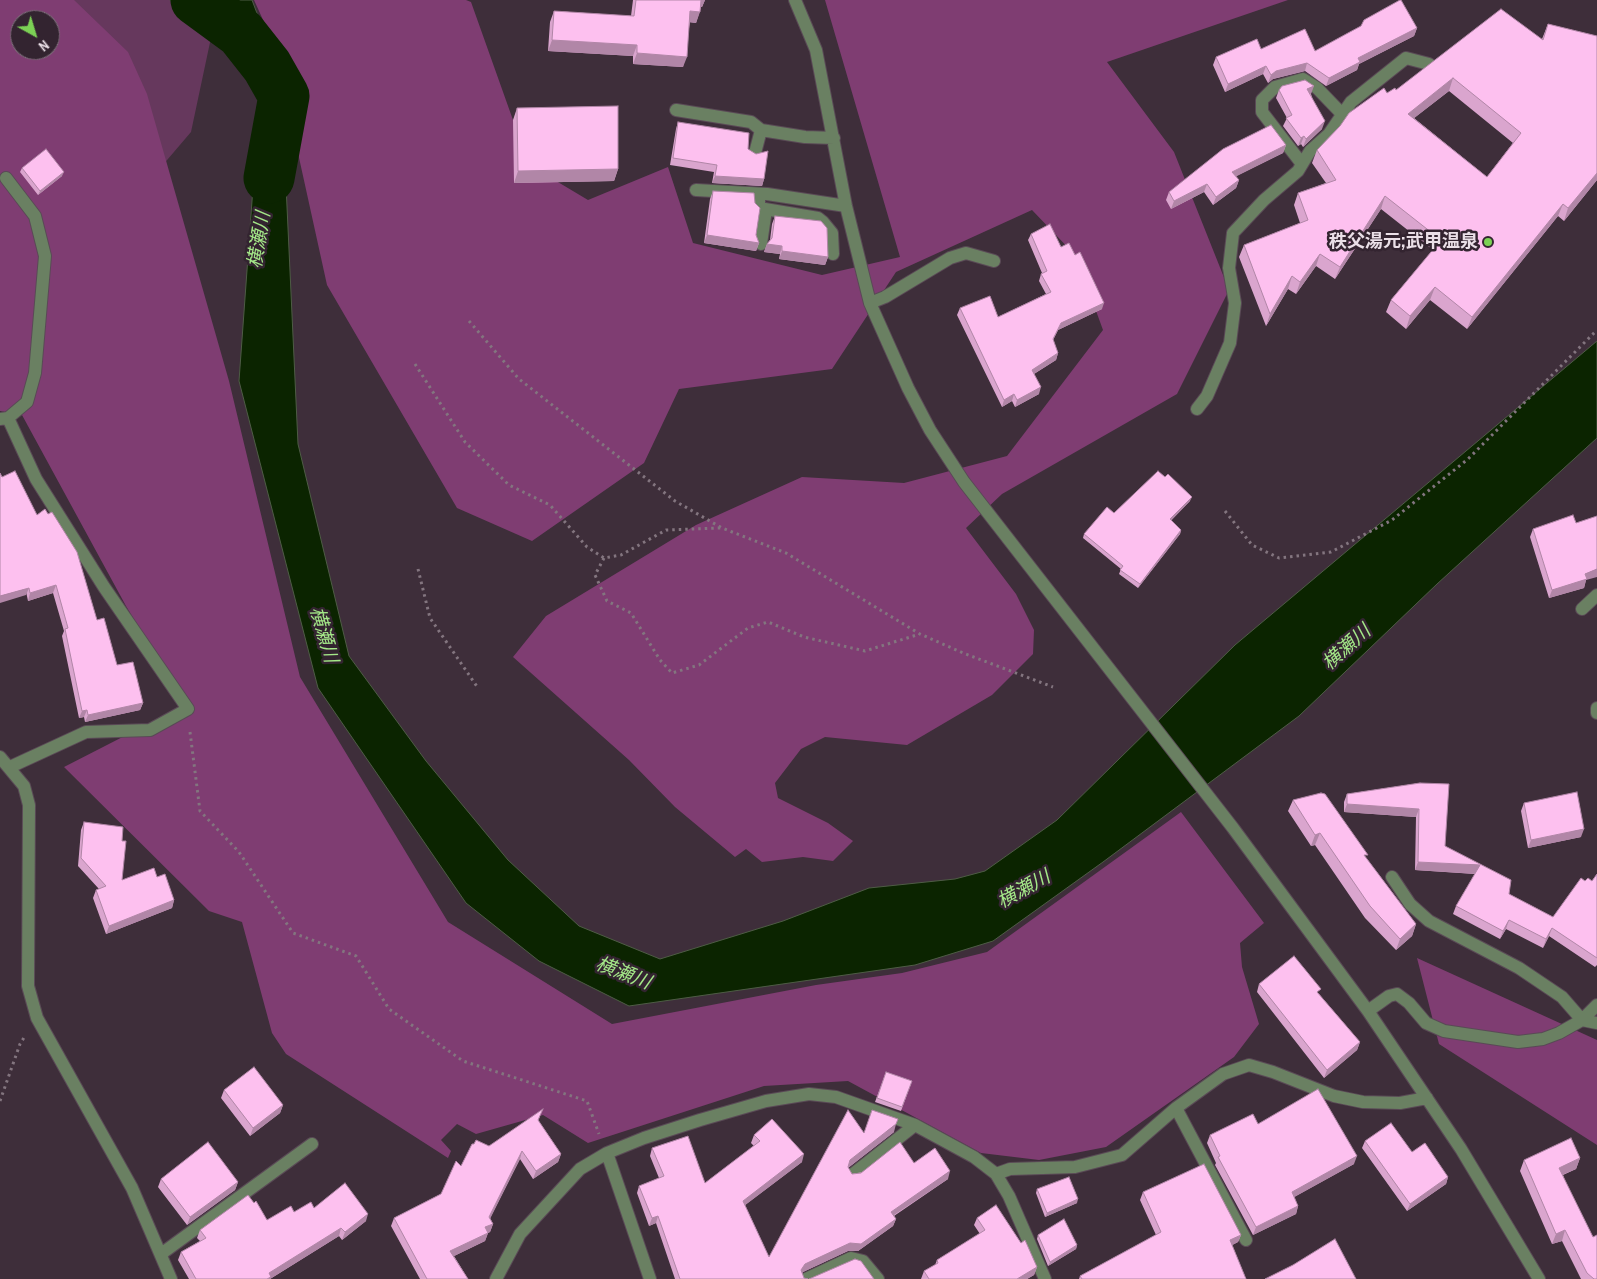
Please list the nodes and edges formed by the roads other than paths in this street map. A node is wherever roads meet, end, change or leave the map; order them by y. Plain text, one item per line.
1 (795, 0) edge
2 (1429, 64) edge
3 (676, 110) dead end
4 (1343, 115) junction
5 (761, 130) junction
6 (834, 138) junction
7 (755, 153) edge
8 (1302, 164) junction
9 (6, 178) dead end
10 (696, 190) dead end
11 (759, 194) junction
12 (846, 206) junction
13 (766, 210) junction
14 (761, 244) edge
15 (833, 254) dead end
16 (994, 261) dead end
17 (870, 303) junction
18 (1197, 409) dead end
19 (4, 419) edge
20 (1597, 595) edge
21 (1582, 608) dead end
22 (1597, 708) edge
23 (1597, 714) edge
24 (0, 757) edge
25 (10, 767) junction
26 (1392, 877) dead end
27 (1597, 1005) edge
28 (1368, 1011) junction
29 (1582, 1020) junction
30 (1597, 1023) edge
31 (1427, 1098) junction
32 (1176, 1108) junction
33 (914, 1126) junction
34 (312, 1144) dead end
35 (607, 1154) junction
36 (853, 1174) edge
37 (996, 1174) junction
38 (1246, 1240) dead end
39 (161, 1254) junction
40 (171, 1279) edge
41 (496, 1279) edge
42 (650, 1279) edge
43 (806, 1279) edge
44 (878, 1279) edge
45 (1045, 1279) edge
46 (1539, 1279) edge

1 - 6 street
2 - 4 street
3 - 5 street
4 - 8 street
4 - 8 street
5 - 6 street
5 - 7 street
6 - 12 street
8 - 18 street
9 - 19 street
10 - 11 street
11 - 12 street
11 - 13 street
12 - 17 street
13 - 14 street
13 - 15 street
16 - 17 street
17 - 28 street
19 - 25 street
20 - 21 street
22 - 23 street
24 - 25 street
25 - 39 street
26 - 29 street
27 - 29 street
28 - 29 street
28 - 31 street
29 - 30 street
31 - 32 street
31 - 46 street
32 - 37 street
32 - 38 street
33 - 35 street
33 - 36 street
33 - 37 street
34 - 39 street
35 - 41 street
35 - 42 street
37 - 45 street
39 - 40 street
43 - 44 street

